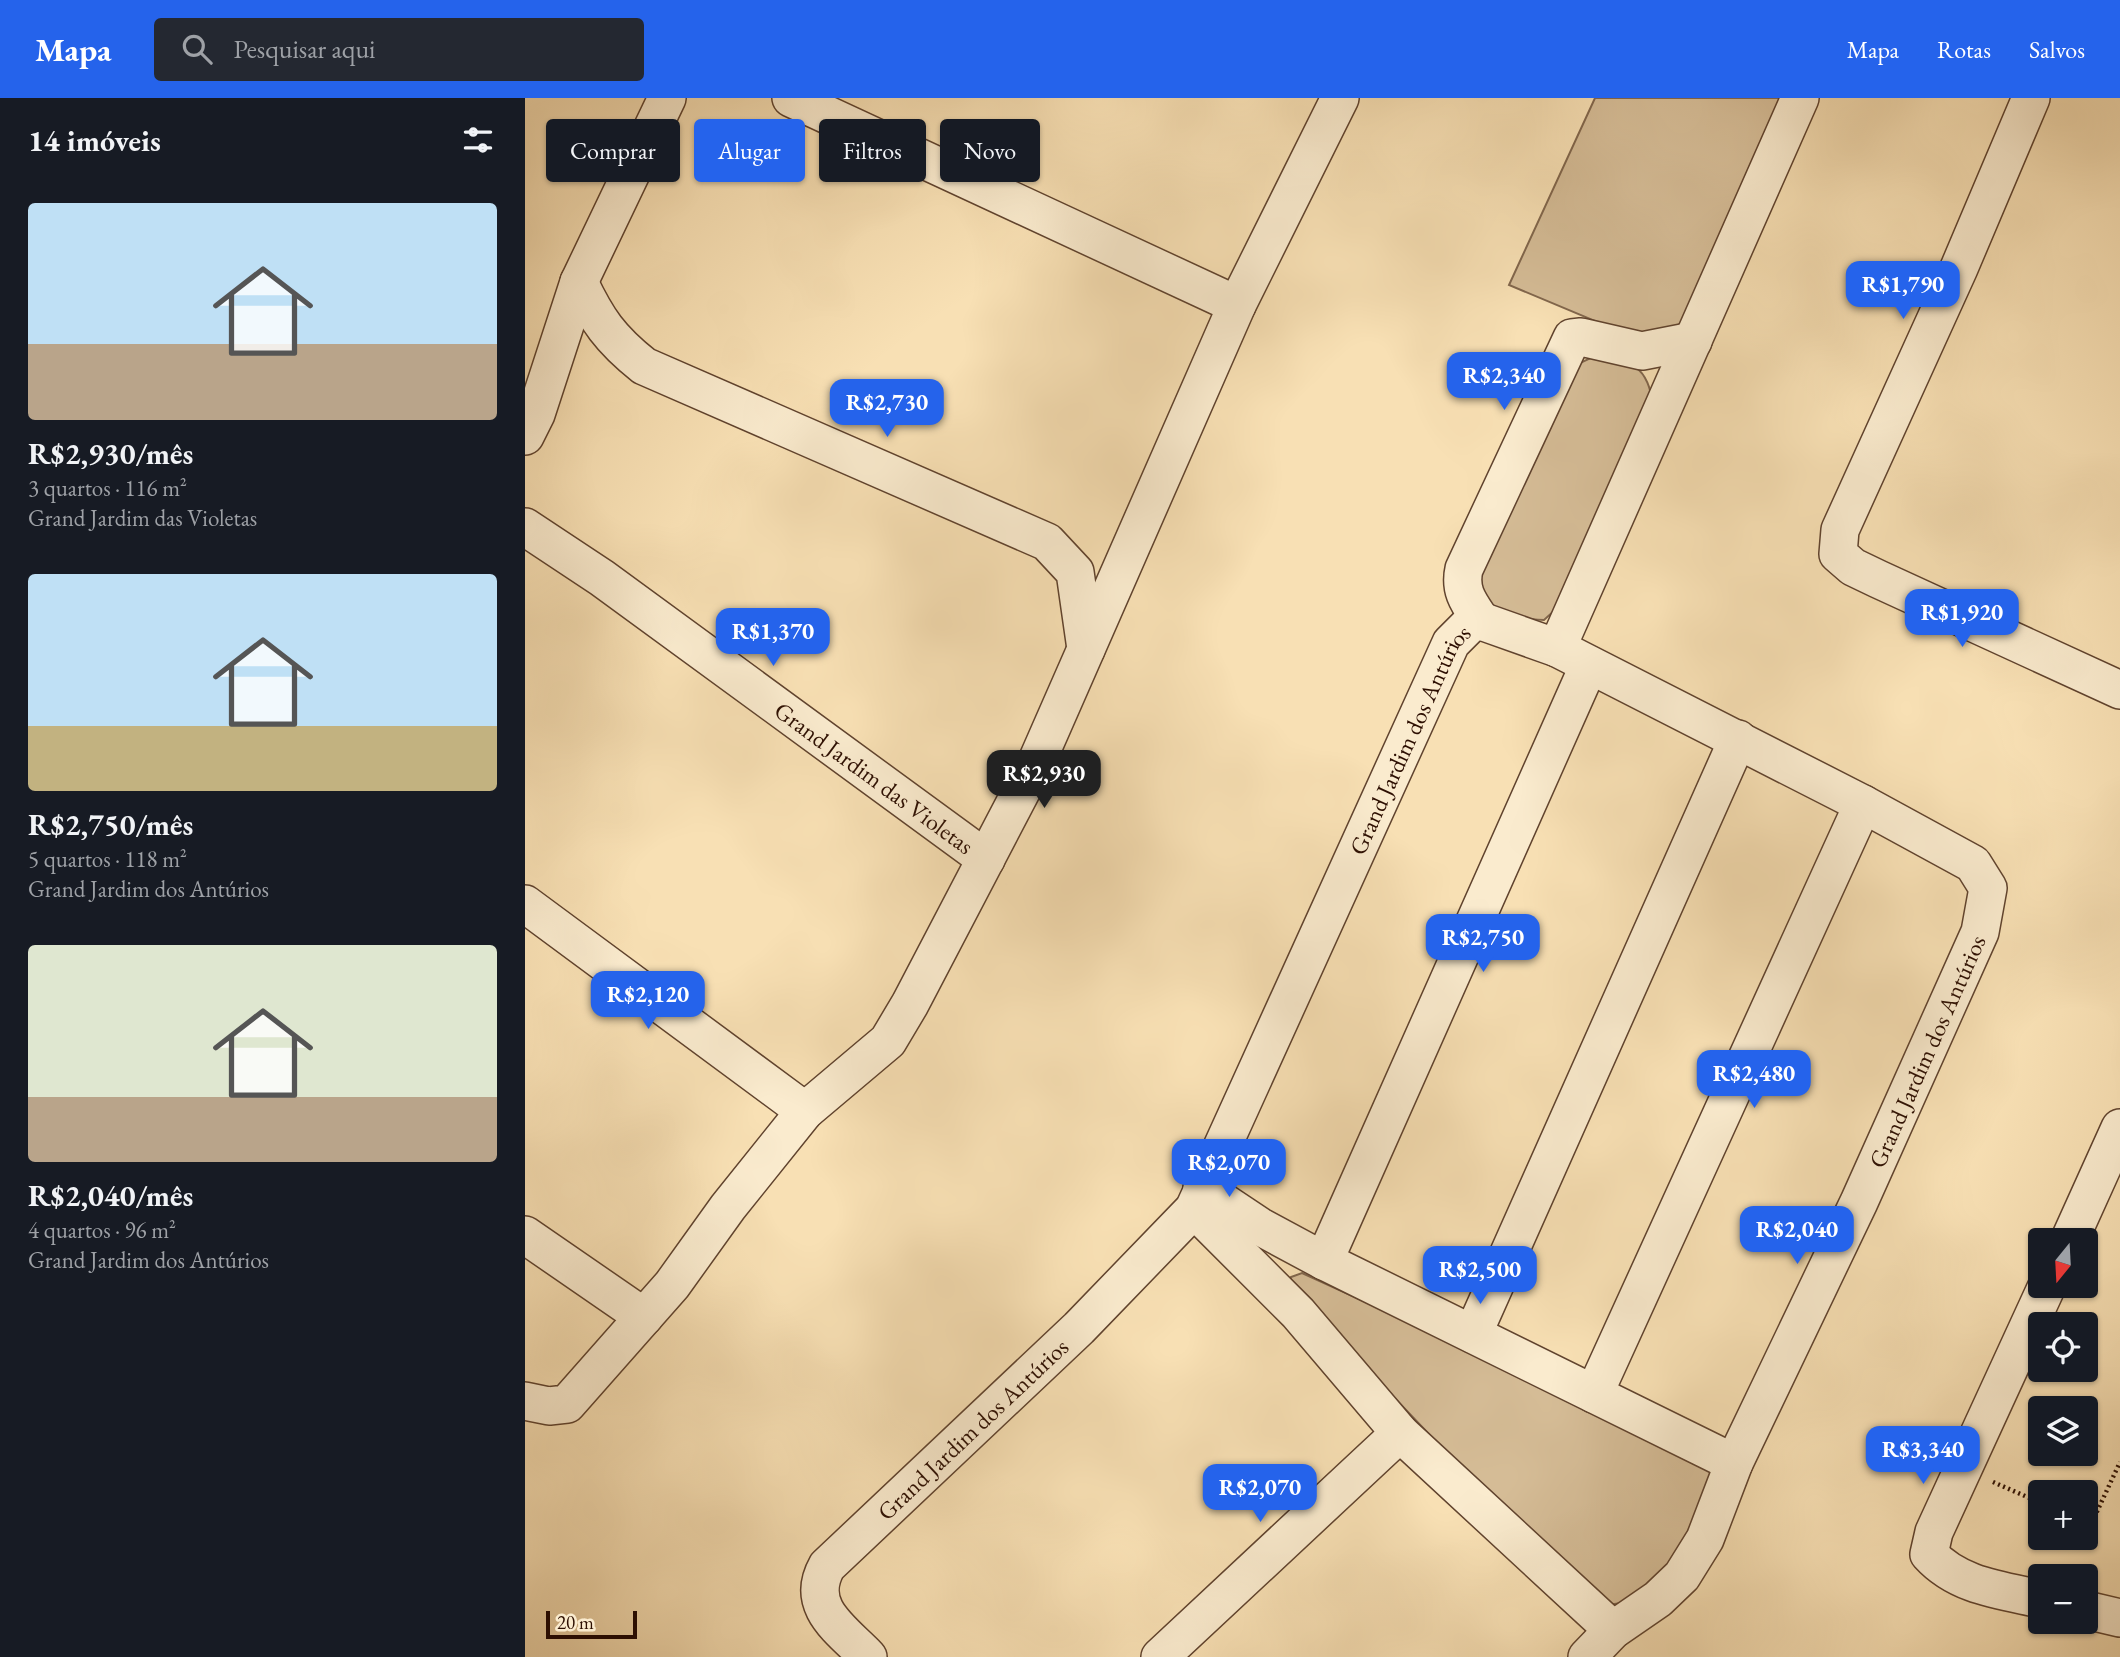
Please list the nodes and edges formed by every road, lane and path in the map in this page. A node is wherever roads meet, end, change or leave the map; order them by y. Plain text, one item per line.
1 (667, 98) edge
2 (791, 98) edge
3 (1340, 98) edge
4 (1800, 98) edge
5 (2031, 98) edge
6 (579, 282) junction
7 (1237, 305) junction
8 (1693, 341) junction
9 (525, 436) edge
10 (525, 527) edge
11 (1481, 621) junction
12 (1087, 650) junction
13 (1573, 656) junction
14 (2120, 690) edge
15 (1738, 739) junction
16 (1863, 804) junction
17 (986, 859) junction
18 (525, 904) edge
19 (805, 1111) junction
20 (2120, 1128) edge
21 (1198, 1199) junction
22 (2075, 1228) edge
23 (525, 1235) edge
24 (1324, 1261) junction
25 (2041, 1298) edge
26 (644, 1317) junction
27 (1473, 1334) junction
28 (1594, 1394) junction
29 (525, 1401) edge
30 (1400, 1433) junction
31 (2120, 1462) edge
32 (1734, 1463) junction
33 (1959, 1477) junction
34 (2028, 1497) edge
35 (2098, 1509) edge
36 (2028, 1596) edge
37 (2098, 1613) edge
38 (2120, 1618) edge
39 (1613, 1630) junction
40 (868, 1657) edge
41 (1160, 1657) edge
42 (1587, 1657) edge

1 - 6 street
2 - 7 street
3 - 7 street, Grand Jardim das Violetas
4 - 8 street
5 - 14 street
6 - 9 street
6 - 12 street
7 - 12 street, Grand Jardim das Violetas
8 - 11 street, Grand Jardim dos Antúrios
8 - 13 street
10 - 17 street, Grand Jardim das Violetas
11 - 13 street, Grand Jardim dos Antúrios
11 - 21 street, Grand Jardim dos Antúrios
12 - 17 street, Grand Jardim das Violetas
13 - 15 street, Grand Jardim dos Antúrios
13 - 24 street
15 - 16 street, Grand Jardim dos Antúrios
15 - 27 street
16 - 28 street
16 - 32 street, Grand Jardim dos Antúrios
17 - 19 street, Grand Jardim das Violetas
18 - 19 street
19 - 26 street, Grand Jardim das Violetas
20 - 22 street
21 - 24 street
21 - 30 street
21 - 40 street, Grand Jardim dos Antúrios
23 - 26 street
24 - 27 street
25 - 33 street
26 - 29 street, Grand Jardim das Violetas
27 - 28 street
28 - 32 street
30 - 39 street
30 - 41 street
31 - 35 path
32 - 39 street, Grand Jardim dos Antúrios
33 - 34 path
33 - 36 street
37 - 38 street
39 - 42 street, Grand Jardim dos Antúrios

